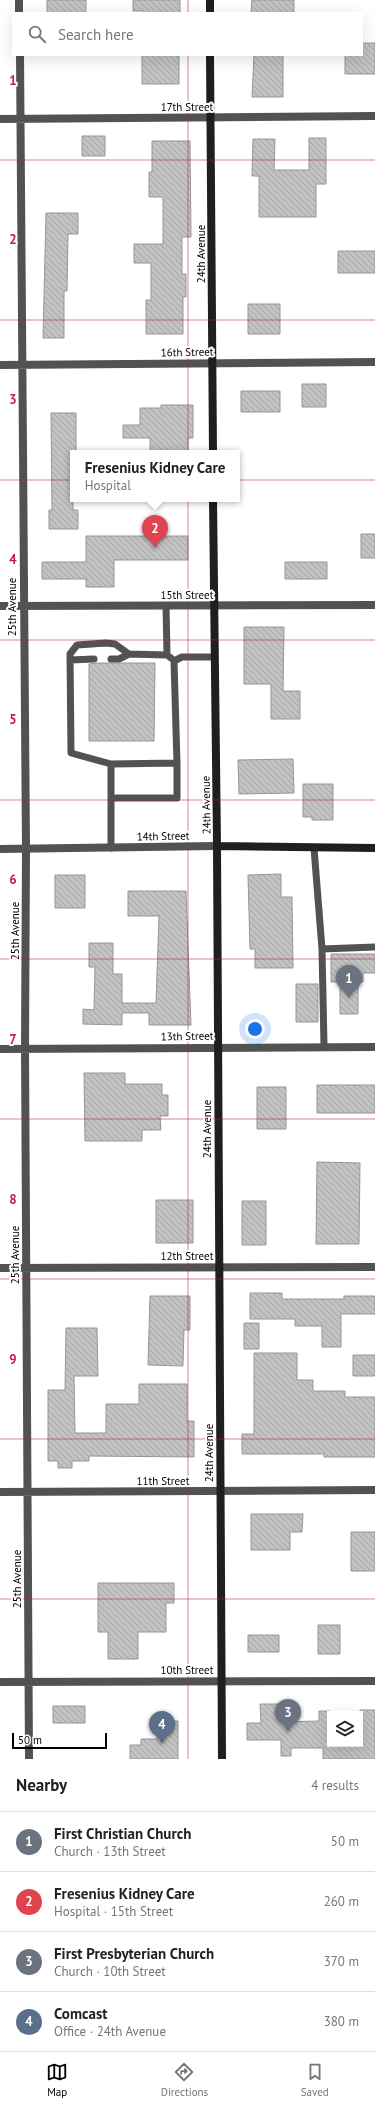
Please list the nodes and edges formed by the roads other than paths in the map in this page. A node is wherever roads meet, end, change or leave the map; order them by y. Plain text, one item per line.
1 (19, 0) edge
2 (210, 0) edge
3 (19, 12) edge
4 (210, 12) edge
5 (20, 56) edge
6 (210, 56) edge
7 (375, 116) edge
8 (211, 117) junction
9 (0, 119) edge
10 (20, 119) junction
11 (375, 362) edge
12 (213, 363) junction
13 (0, 365) edge
14 (23, 365) junction
15 (213, 450) edge
16 (213, 502) edge
17 (375, 605) edge
18 (0, 606) edge
19 (166, 606) junction
20 (214, 606) junction
21 (23, 607) junction
22 (129, 654) junction
23 (167, 655) junction
24 (214, 657) junction
25 (94, 659) dead end
26 (111, 659) dead end
27 (70, 660) junction
28 (174, 661) junction
29 (176, 763) junction
30 (111, 764) junction
31 (111, 798) junction
32 (217, 846) junction
33 (111, 848) junction
34 (314, 848) junction
35 (375, 848) edge
36 (0, 849) edge
37 (26, 849) junction
38 (375, 947) edge
39 (322, 949) junction
40 (217, 1046) junction
41 (324, 1046) junction
42 (375, 1046) edge
43 (25, 1048) junction
44 (0, 1049) edge
45 (218, 1267) junction
46 (375, 1267) edge
47 (0, 1268) edge
48 (26, 1268) junction
49 (375, 1490) edge
50 (220, 1491) junction
51 (0, 1492) edge
52 (27, 1492) junction
53 (221, 1681) junction
54 (375, 1681) edge
55 (0, 1682) edge
56 (28, 1682) junction
57 (29, 1759) edge
58 (222, 1759) edge

1 - 3 street
2 - 4 main road
5 - 10 street, 25th Avenue
6 - 8 main road, 24th Avenue
7 - 8 street, 17th Street
8 - 10 street, 17th Street
8 - 12 main road, 24th Avenue
9 - 10 street, 17th Street
10 - 14 street, 25th Avenue
11 - 12 street, 16th Street
12 - 14 street, 16th Street
12 - 15 main road, 24th Avenue
13 - 14 street, 16th Street
14 - 21 street, 25th Avenue
16 - 20 main road, 24th Avenue
17 - 20 street, 15th Street
18 - 21 street, 15th Street
19 - 20 street, 15th Street
19 - 21 street, 15th Street
19 - 23 lane
20 - 24 main road, 24th Avenue
21 - 37 street, 25th Avenue
22 - 23 lane
22 - 26 lane
22 - 27 lane
23 - 28 lane
24 - 28 lane
24 - 32 main road, 24th Avenue
25 - 27 lane
27 - 30 lane
28 - 29 lane
29 - 30 lane
29 - 31 lane
30 - 31 lane
31 - 33 lane
32 - 33 street, 14th Street
32 - 34 main road, 14th Street
32 - 40 main road, 24th Avenue
33 - 37 street, 14th Street
34 - 35 main road, 14th Street
34 - 39 lane
36 - 37 street, 14th Street
37 - 43 street, 25th Avenue
38 - 39 lane
39 - 41 lane
40 - 41 street, 13th Street
40 - 43 street, 13th Street
40 - 45 main road, 24th Avenue
41 - 42 street, 13th Street
43 - 44 street, 13th Street
43 - 48 street, 25th Avenue
45 - 46 street, 12th Street
45 - 48 street, 12th Street
45 - 50 main road, 24th Avenue
47 - 48 street, 12th Street
48 - 52 street, 25th Avenue
49 - 50 street, 11th Street
50 - 52 street, 11th Street
50 - 53 main road, 24th Avenue
51 - 52 street, 11th Street
52 - 56 street, 25th Avenue
53 - 54 street, 10th Street
53 - 56 street, 10th Street
53 - 58 main road, 24th Avenue
55 - 56 street, 10th Street
56 - 57 street, 25th Avenue

